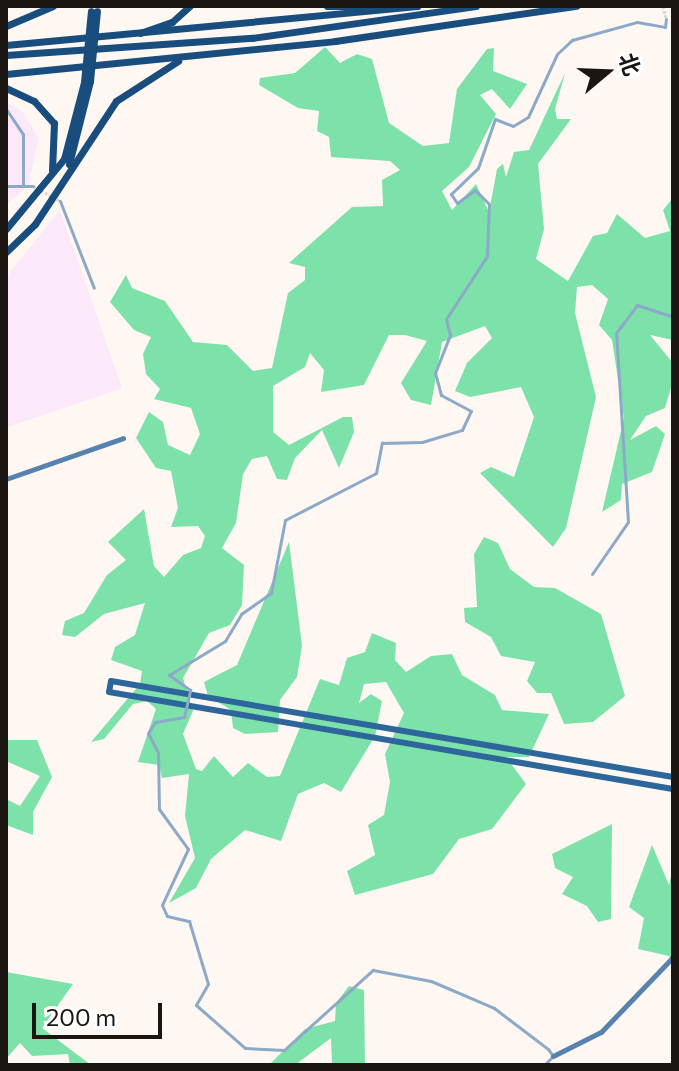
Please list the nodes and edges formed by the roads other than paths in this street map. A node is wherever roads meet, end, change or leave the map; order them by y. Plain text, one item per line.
1 (53, 6) edge
2 (190, 6) edge
3 (327, 6) edge
4 (366, 6) edge
5 (417, 6) edge
6 (476, 6) edge
7 (576, 6) edge
8 (95, 8) edge
9 (666, 19) dead end
10 (6, 26) edge
11 (117, 39) junction
12 (6, 45) edge
13 (6, 55) edge
14 (183, 59) junction
15 (6, 74) edge
16 (87, 82) junction
17 (6, 88) edge
18 (6, 109) edge
19 (61, 185) junction
20 (6, 186) edge
21 (23, 186) junction
22 (33, 186) tunnel mouth
23 (46, 187) junction
24 (60, 201) tunnel mouth
25 (6, 229) edge
26 (6, 252) edge
27 (94, 288) dead end
28 (673, 317) edge
29 (123, 438) dead end
30 (6, 479) edge
31 (592, 574) dead end
32 (673, 777) edge
33 (673, 789) edge
34 (673, 957) edge
35 (553, 1056) junction
36 (544, 1065) edge

1 - 10 highway
2 - 11 highway
3 - 4 highway
5 - 11 highway
6 - 13 highway
7 - 14 highway
8 - 16 highway, bridge
9 - 35 street, bridge
11 - 12 highway
14 - 15 highway
14 - 19 highway
16 - 19 highway
16 - 23 highway
17 - 23 highway
18 - 21 street
19 - 26 highway
20 - 21 street
21 - 22 street
23 - 25 highway
24 - 27 street
28 - 31 street
29 - 30 street
32 - 33 main road
34 - 35 street
35 - 36 street

